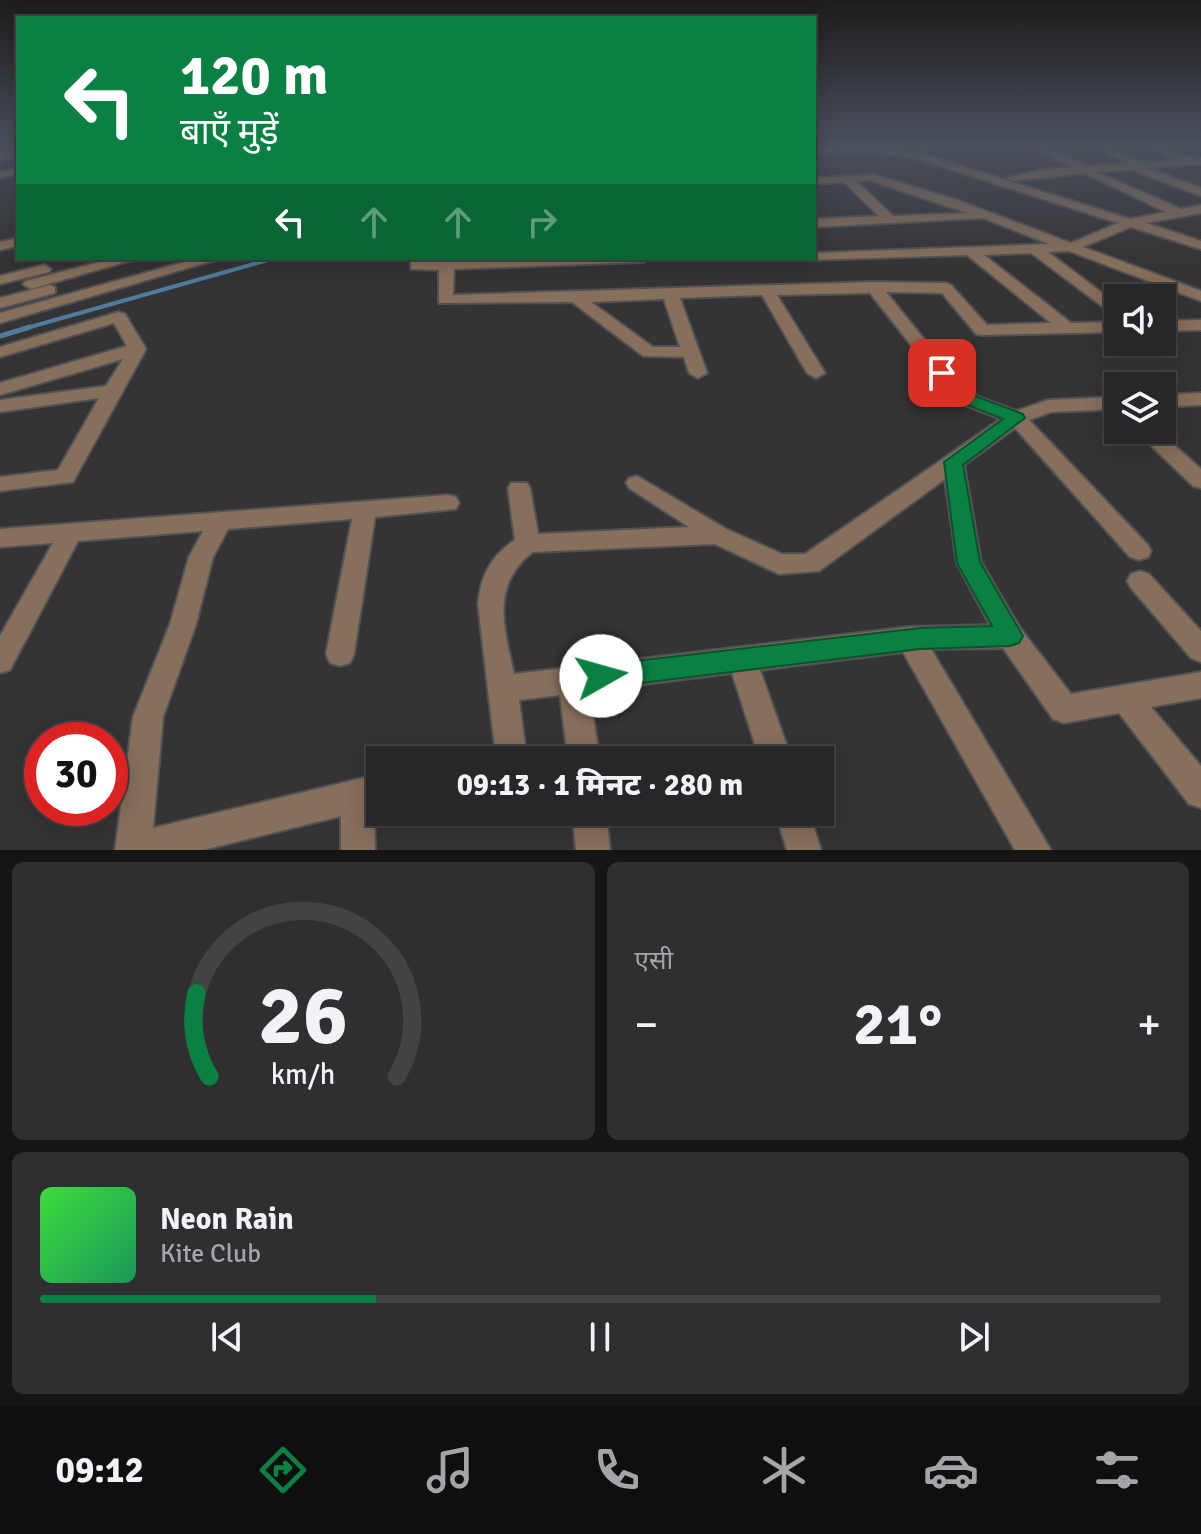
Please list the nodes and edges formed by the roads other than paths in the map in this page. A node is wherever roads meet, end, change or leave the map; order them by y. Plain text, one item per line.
1 (857, 184) edge
2 (891, 184) edge
3 (1023, 184) edge
4 (1030, 184) edge
5 (1115, 184) edge
6 (1180, 184) edge
7 (1201, 192) edge
8 (1201, 209) edge
9 (1177, 212) junction
10 (986, 215) junction
11 (1138, 220) junction
12 (891, 221) junction
13 (816, 223) edge
14 (1201, 237) edge
15 (1201, 245) edge
16 (1072, 247) junction
17 (1035, 249) junction
18 (972, 252) junction
19 (911, 254) junction
20 (816, 257) edge
21 (78, 260) edge
22 (124, 260) edge
23 (162, 260) edge
24 (208, 260) edge
25 (418, 260) edge
26 (507, 260) edge
27 (447, 265) junction
28 (0, 280) edge
29 (873, 287) junction
30 (946, 288) junction
31 (0, 292) edge
32 (768, 292) junction
33 (671, 296) junction
34 (1201, 296) edge
35 (578, 300) junction
36 (1104, 302) edge
37 (0, 303) edge
38 (0, 318) edge
39 (1201, 325) edge
40 (1176, 326) edge
41 (1104, 327) edge
42 (1067, 328) junction
43 (137, 349) junction
44 (0, 352) edge
45 (691, 352) junction
46 (698, 373) dead end
47 (816, 373) dead end
48 (0, 389) edge
49 (113, 391) junction
50 (1201, 399) edge
51 (1176, 400) edge
52 (1104, 404) edge
53 (0, 406) edge
54 (1016, 418) junction
55 (1160, 444) edge
56 (953, 462) junction
57 (1201, 481) edge
58 (637, 483) dead end
59 (0, 484) edge
60 (519, 488) dead end
61 (448, 503) dead end
62 (365, 509) junction
63 (221, 520) junction
64 (71, 530) junction
65 (718, 535) junction
66 (0, 538) edge
67 (527, 543) junction
68 (1139, 551) dead end
69 (1140, 581) dead end
70 (1010, 636) junction
71 (910, 639) junction
72 (1201, 650) edge
73 (340, 654) dead end
74 (742, 659) junction
75 (0, 661) edge
76 (573, 680) junction
77 (1201, 685) edge
78 (503, 689) junction
79 (1126, 699) junction
80 (510, 746) edge
81 (582, 746) edge
82 (771, 746) edge
83 (1201, 792) edge
84 (366, 793) edge
85 (366, 804) edge
86 (590, 826) edge
87 (796, 826) edge
88 (132, 850) edge
89 (358, 850) edge
90 (593, 850) edge
91 (804, 850) edge
92 (1034, 850) edge

1 - 12 street
2 - 10 street
3 - 11 street
4 - 11 street
5 - 9 street
6 - 7 street
8 - 9 street
9 - 11 street
10 - 12 street
10 - 16 street
11 - 14 street
11 - 15 street
11 - 16 street
12 - 13 street
16 - 17 street
16 - 34 street
17 - 18 street
17 - 36 street
18 - 19 street
18 - 42 street
19 - 20 street
19 - 30 street
21 - 28 street
22 - 31 street
23 - 37 street
24 - 38 street
25 - 27 street
26 - 27 street
27 - 35 street
29 - 30 street
29 - 32 street
29 - 54 street
30 - 42 street
32 - 33 street
32 - 47 street
33 - 35 street
33 - 45 street
35 - 45 street
39 - 40 street
41 - 42 street
43 - 44 street
43 - 48 street
43 - 49 street
45 - 46 street
49 - 53 street
49 - 59 street
50 - 51 street
52 - 54 street
54 - 56 street
54 - 68 street
55 - 57 street
56 - 65 street
56 - 70 street
58 - 65 street
60 - 67 street
61 - 62 street
62 - 63 street
62 - 73 street
63 - 64 street
63 - 88 street
64 - 66 street
64 - 75 street
65 - 67 street
67 - 78 street
69 - 72 street
70 - 71 street
70 - 79 street
71 - 74 street
71 - 92 street
74 - 76 street
74 - 82 street
76 - 78 street
76 - 81 street
77 - 79 street
78 - 80 street
79 - 83 street
84 - 88 street
85 - 89 street
86 - 90 street
87 - 91 street

